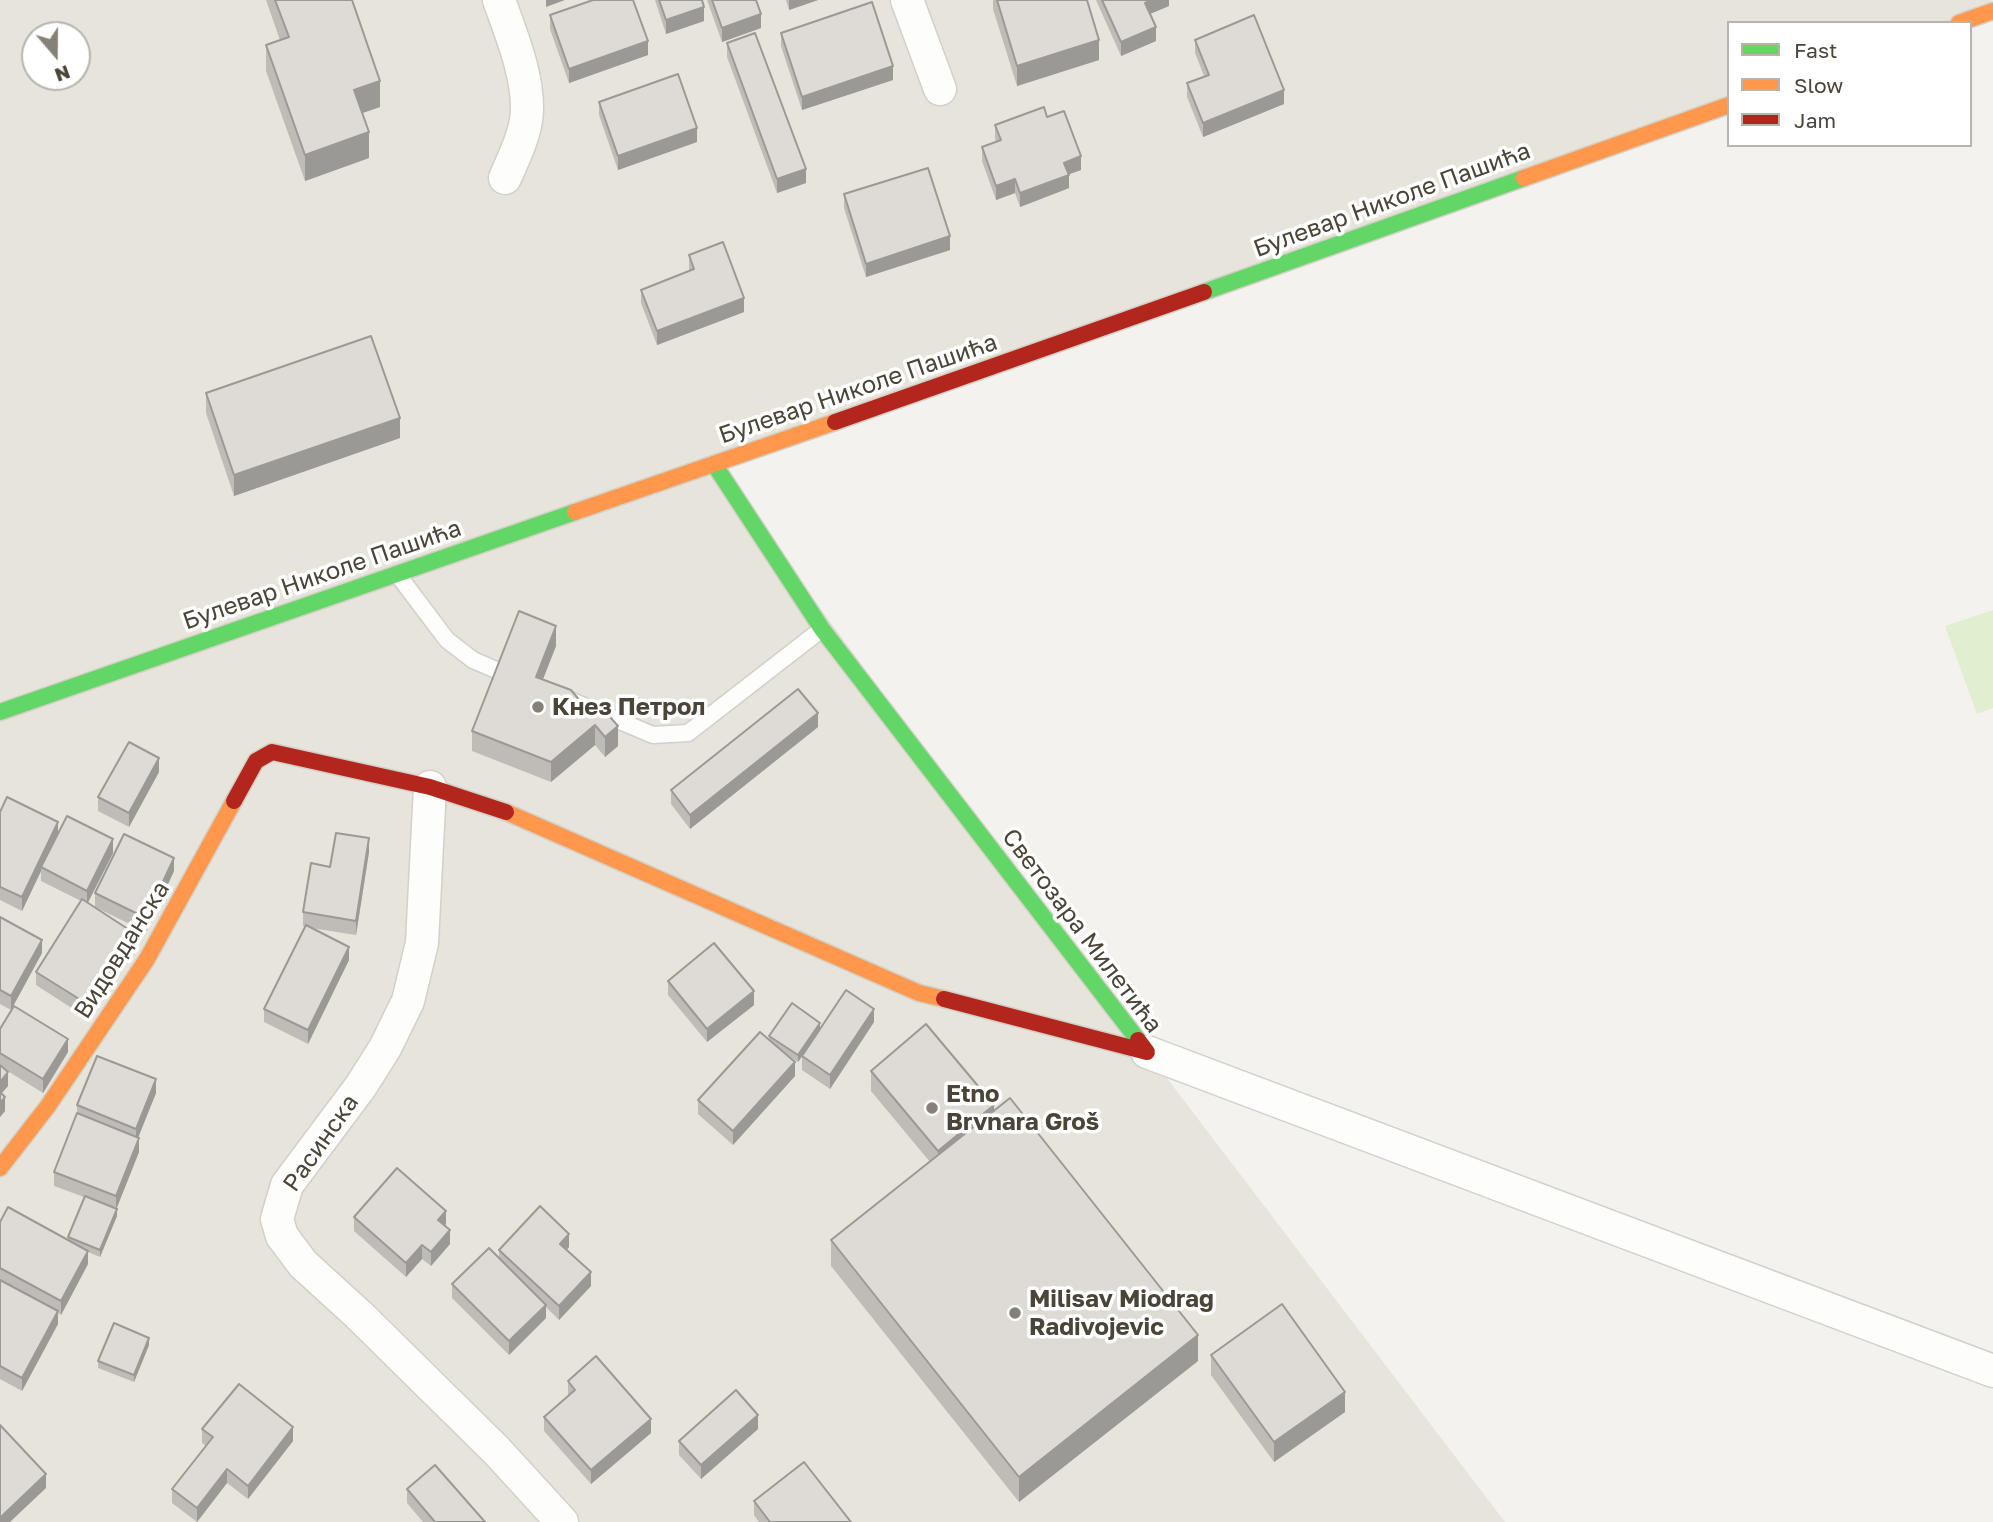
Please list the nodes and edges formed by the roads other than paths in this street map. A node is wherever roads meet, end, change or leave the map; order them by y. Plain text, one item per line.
1 (499, 0) edge
2 (908, 0) edge
3 (1993, 11) edge
4 (1965, 21) edge
5 (940, 89) dead end
6 (1727, 105) edge
7 (505, 178) dead end
8 (714, 464) junction
9 (397, 573) junction
10 (822, 629) junction
11 (525, 681) edge
12 (550, 692) edge
13 (0, 712) edge
14 (272, 752) joint
15 (430, 787) junction
16 (1147, 1052) junction
17 (0, 1168) edge
18 (1993, 1371) edge
19 (562, 1522) edge

1 - 7 street
2 - 5 street
3 - 4 street
6 - 8 street, Булевар Николе Пашића
8 - 9 street, Булевар Николе Пашића
8 - 10 street, Светозара Милетића
9 - 11 lane
9 - 13 street, Булевар Николе Пашића
10 - 12 lane
10 - 16 street, Светозара Милетића
14 - 15 street, Светозара Милетића
14 - 17 street, Видовданска
15 - 16 street, Светозара Милетића
15 - 19 street, Расинска
16 - 18 street

